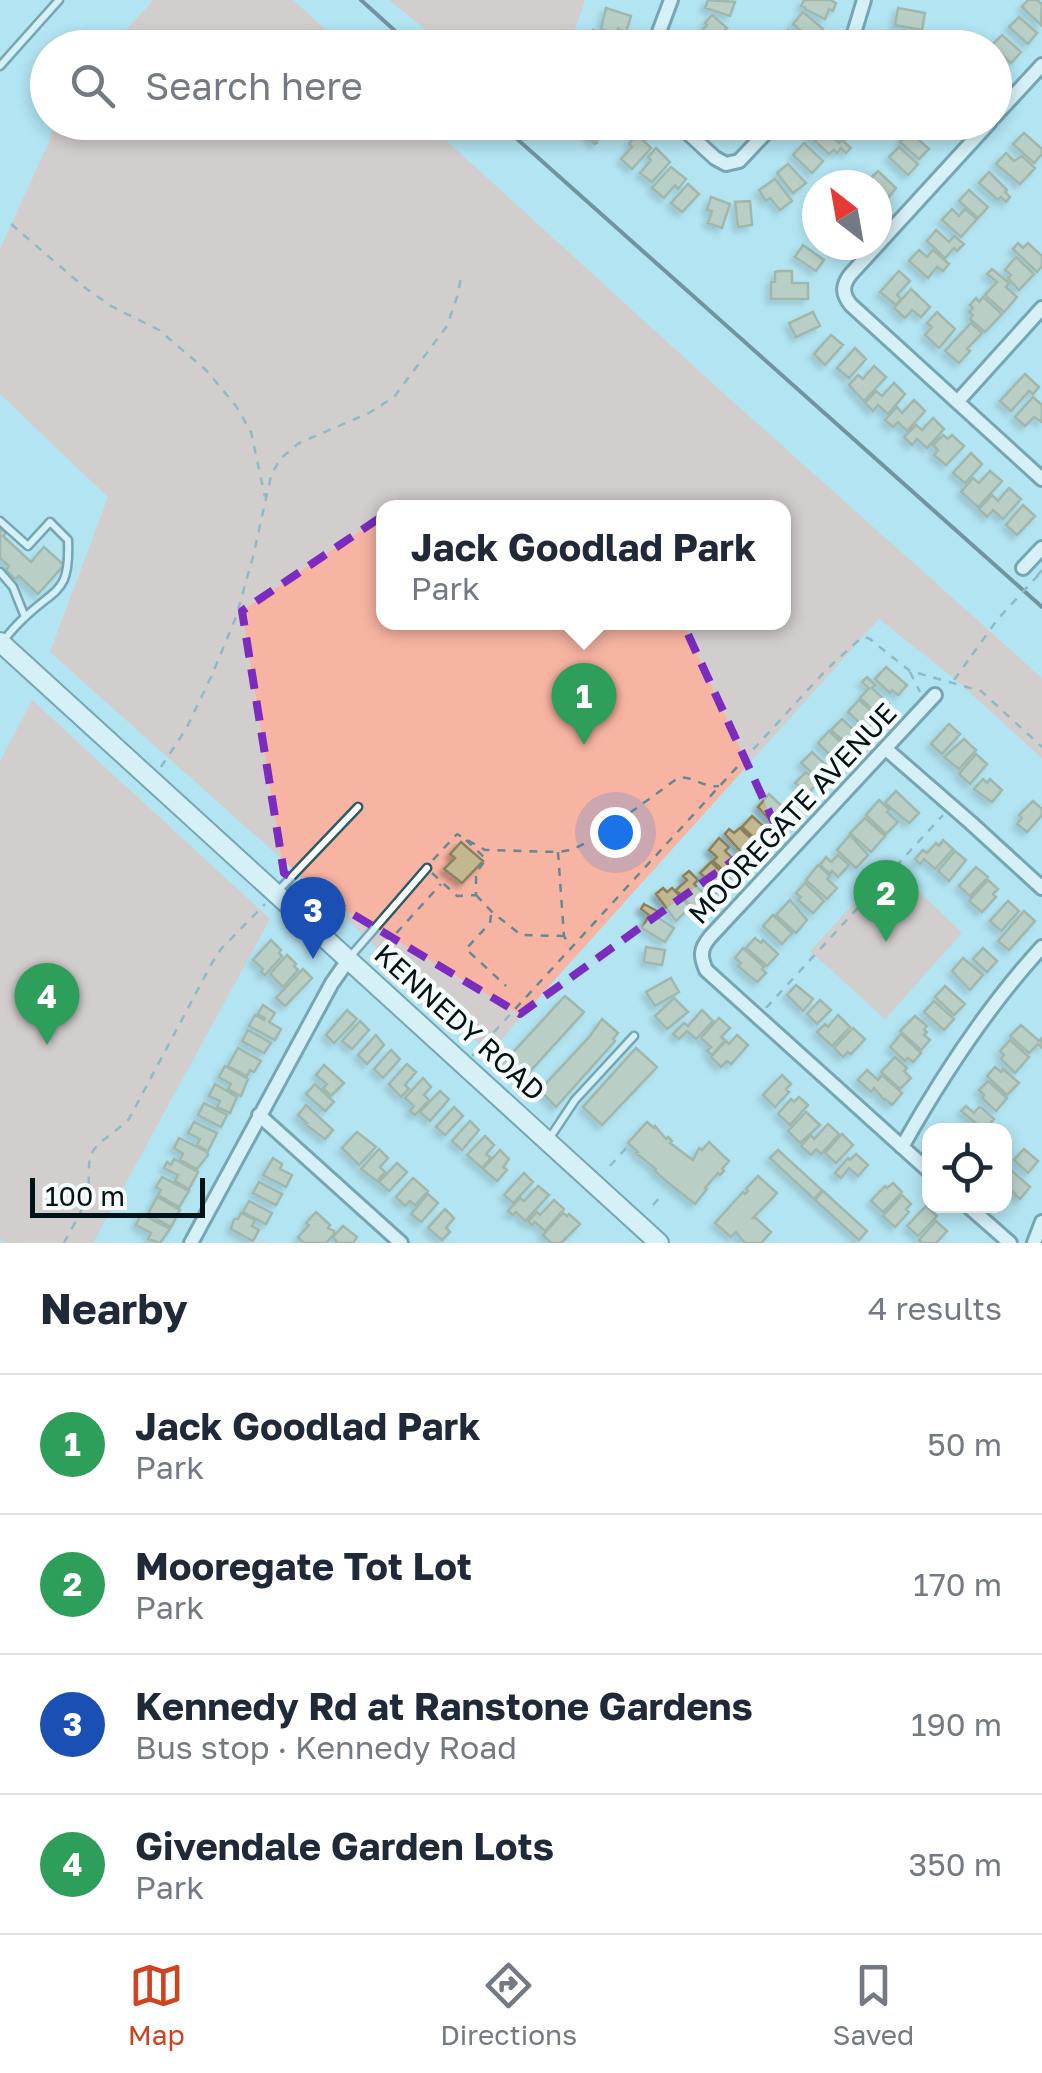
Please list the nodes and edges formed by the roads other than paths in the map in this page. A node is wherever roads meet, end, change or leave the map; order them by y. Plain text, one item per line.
1 (59, 0) edge
2 (671, 0) edge
3 (864, 0) edge
4 (32, 30) edge
5 (660, 30) edge
6 (855, 30) edge
7 (30, 32) edge
8 (1042, 65) edge
9 (0, 66) edge
10 (1012, 98) edge
11 (696, 140) edge
12 (759, 140) edge
13 (974, 140) edge
14 (1042, 308) edge
15 (958, 401) junction
16 (1042, 479) edge
17 (0, 521) edge
18 (1042, 548) edge
19 (1023, 568) dead end
20 (0, 572) edge
21 (24, 617) junction
22 (1, 642) edge
23 (931, 699) road end
24 (886, 748) junction
25 (358, 806) dead end
26 (426, 868) road end
27 (1042, 888) edge
28 (271, 898) junction
29 (1042, 947) edge
30 (349, 958) junction
31 (634, 1036) dead end
32 (259, 1116) junction
33 (548, 1141) junction
34 (902, 1147) junction
35 (922, 1165) edge
36 (976, 1213) edge
37 (1042, 1222) edge
38 (191, 1243) edge
39 (402, 1243) edge
40 (659, 1243) edge
41 (1010, 1243) edge
42 (1034, 1243) edge

1 - 4 lane
2 - 5 street
3 - 6 street
7 - 9 lane
8 - 10 street
11 - 12 street
13 - 15 street
14 - 15 street
15 - 16 street
17 - 21 lane
18 - 19 street
20 - 21 lane
21 - 22 lane
22 - 28 main road, KENNEDY ROAD
23 - 24 street, MOOREGATE AVENUE
24 - 27 street
24 - 34 street, MOOREGATE AVENUE
25 - 28 lane
26 - 30 lane
28 - 30 main road, KENNEDY ROAD
29 - 34 street
30 - 32 street
30 - 33 main road, KENNEDY ROAD
31 - 33 lane
32 - 38 street
32 - 39 street
33 - 40 main road, KENNEDY ROAD
34 - 35 street, MOOREGATE AVENUE
36 - 41 street
37 - 42 street

